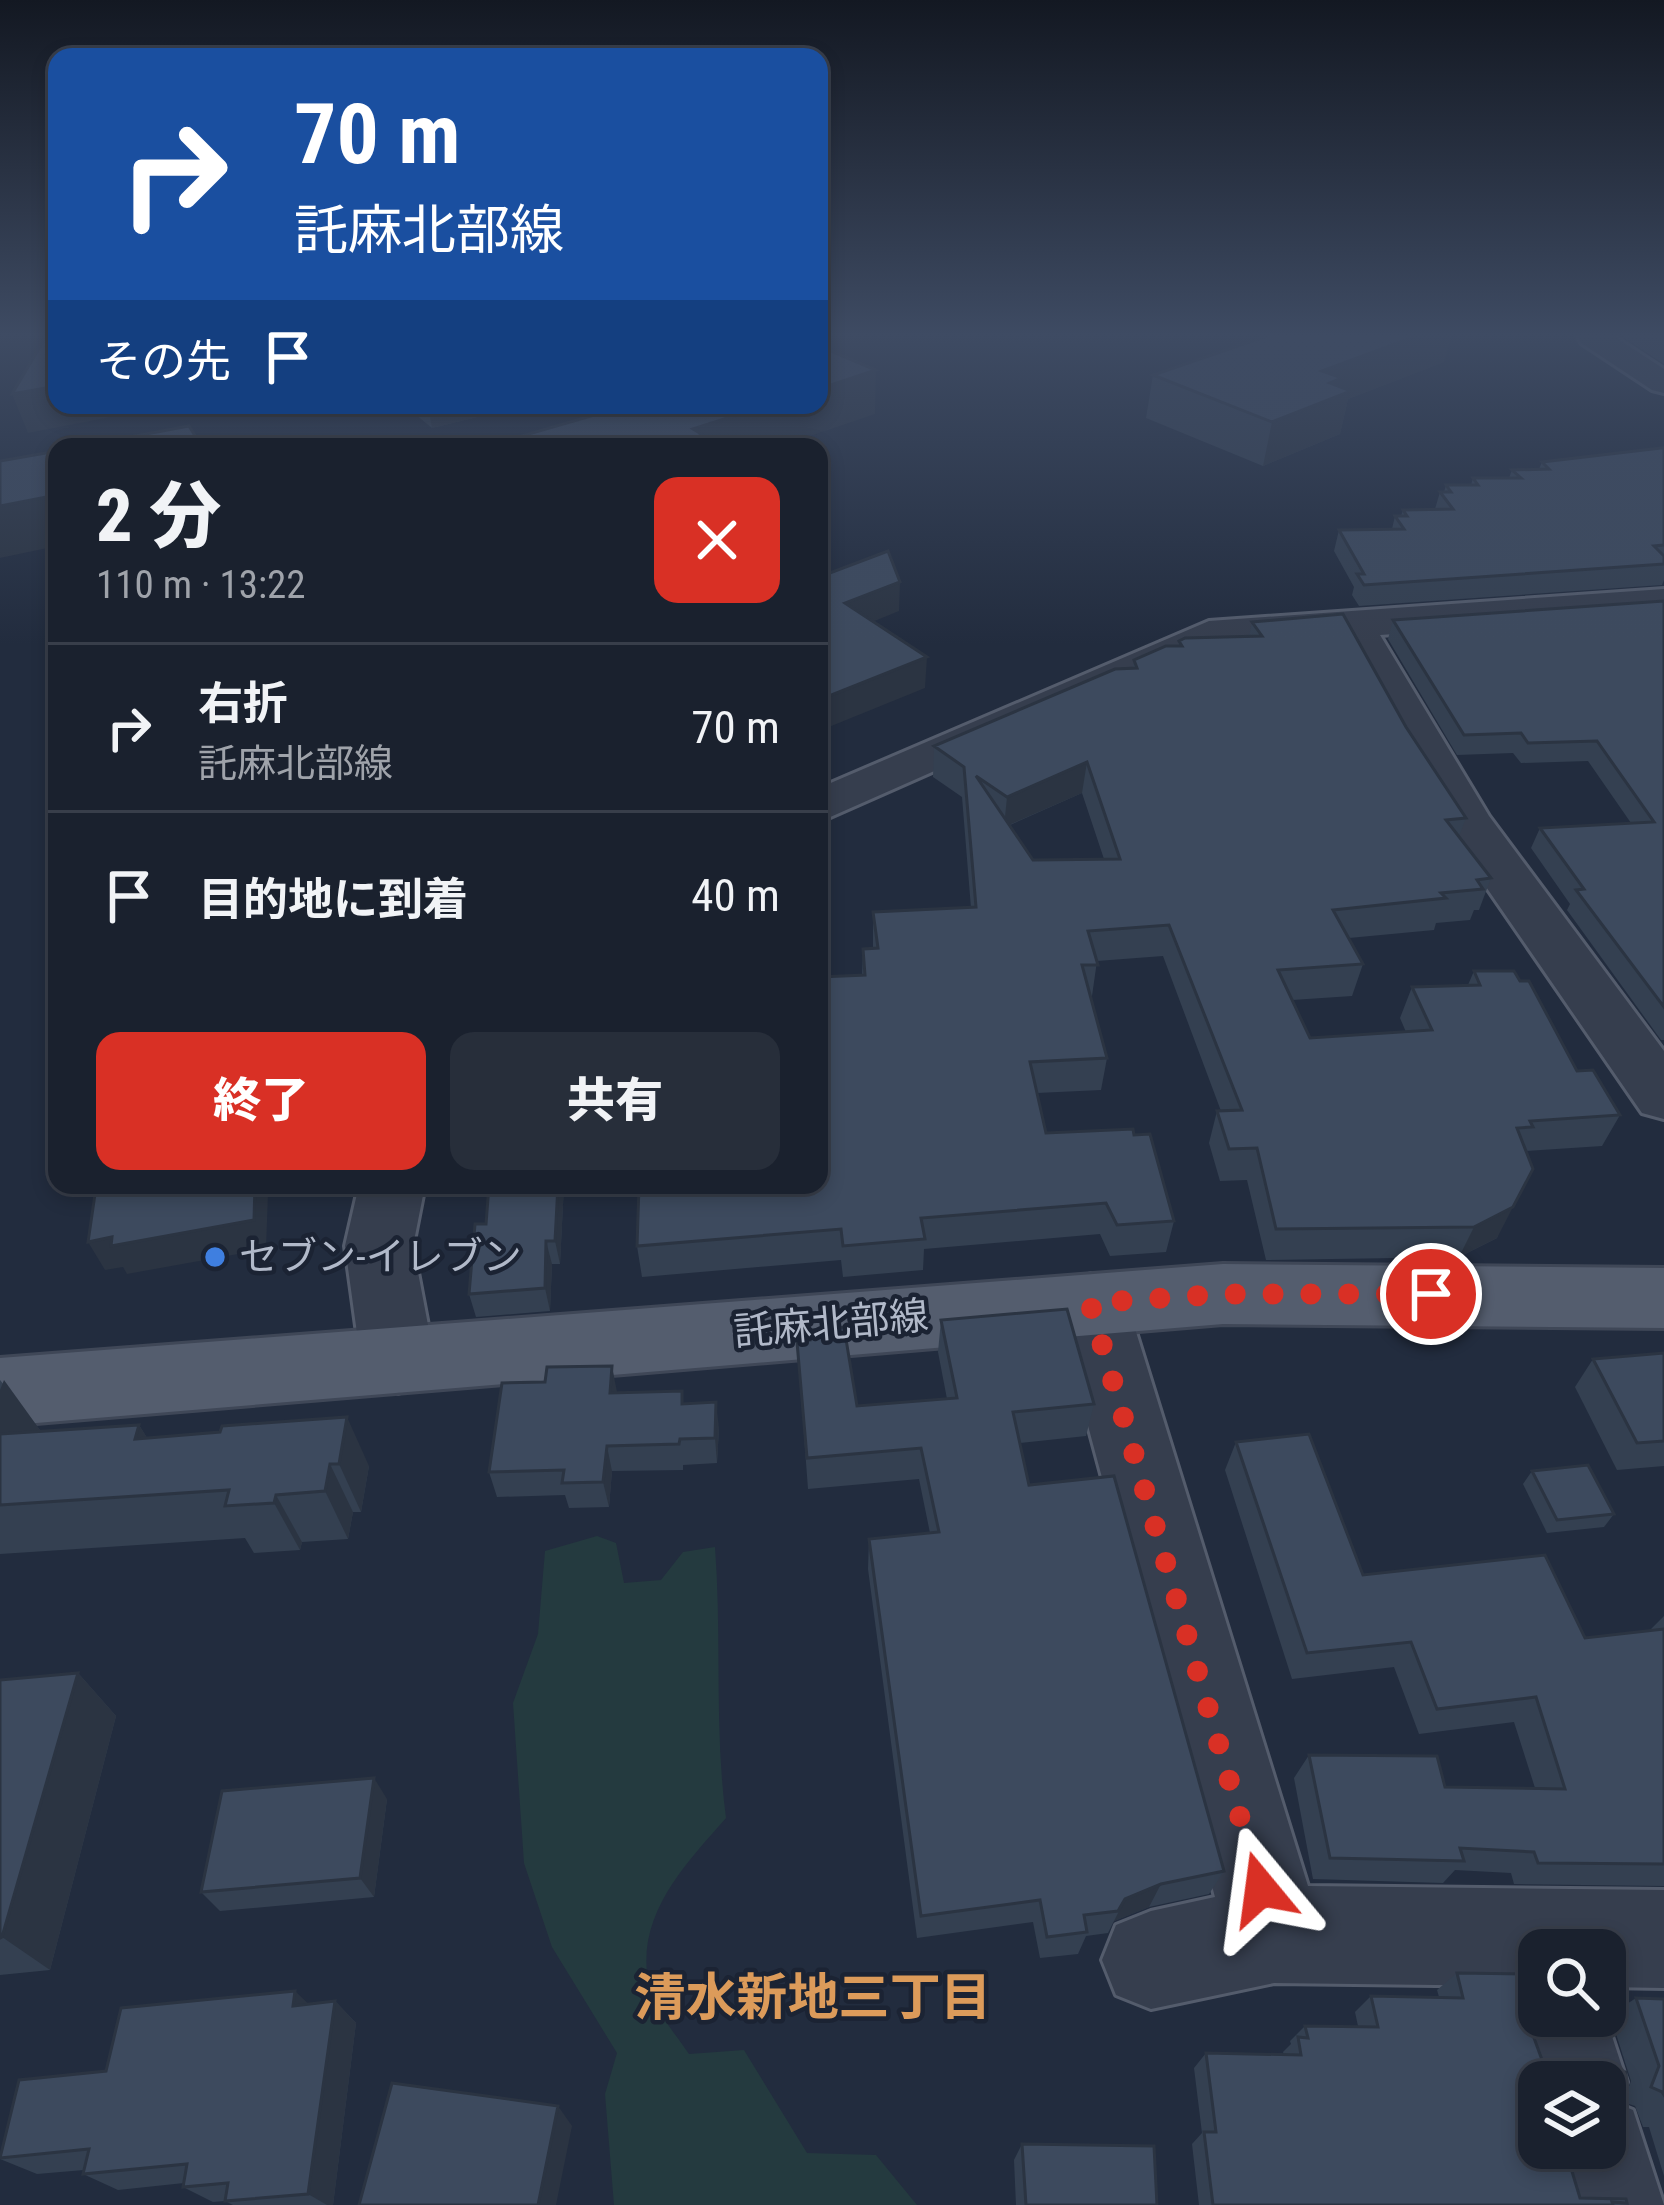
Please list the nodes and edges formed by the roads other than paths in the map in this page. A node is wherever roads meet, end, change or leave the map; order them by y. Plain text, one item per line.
1 (1664, 602) edge
2 (1351, 623) junction
3 (828, 803) edge
4 (1664, 1097) edge
5 (390, 1194) edge
6 (1664, 1298) edge
7 (1090, 1303) junction
8 (398, 1362) junction
9 (0, 1392) edge
10 (1274, 1934) junction
11 (1664, 1940) edge
12 (1626, 1950) edge
13 (1151, 1960) dead end
14 (1518, 1970) edge
15 (1601, 2169) edge
16 (1612, 2205) edge

1 - 2 street
2 - 3 street
2 - 4 street
5 - 8 street
6 - 7 main road, 託麻北部線
7 - 8 main road, 託麻北部線
7 - 10 street
8 - 9 main road, 託麻北部線
10 - 13 street
10 - 14 street
11 - 12 street
15 - 16 street

